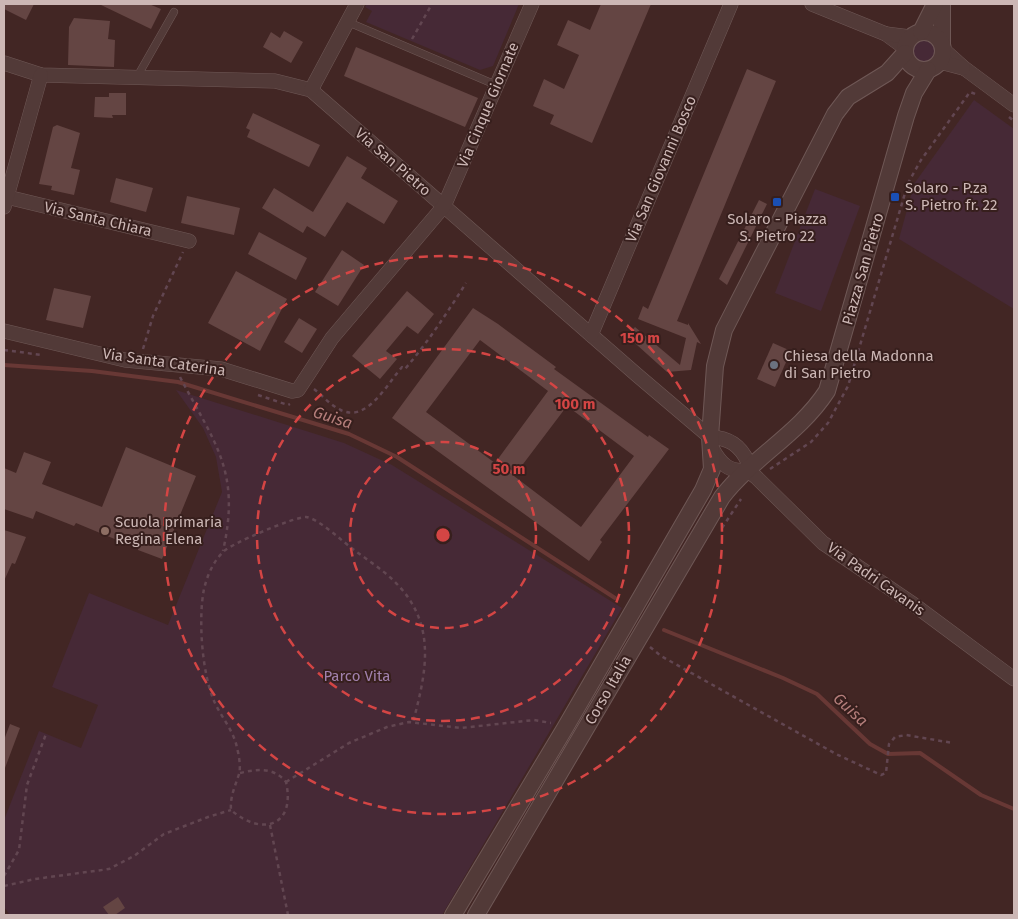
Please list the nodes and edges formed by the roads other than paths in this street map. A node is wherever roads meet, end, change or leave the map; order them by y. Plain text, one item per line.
1 (358, 4) edge
2 (532, 4) edge
3 (731, 4) edge
4 (812, 4) edge
5 (935, 4) edge
6 (942, 4) edge
7 (174, 12) dead end
8 (348, 22) junction
9 (910, 43) junction
10 (939, 56) junction
11 (4, 63) edge
12 (41, 75) junction
13 (137, 77) junction
14 (496, 85) junction
15 (311, 90) junction
16 (1011, 111) edge
17 (5, 202) edge
18 (444, 206) junction
19 (189, 241) road end
20 (4, 331) edge
21 (591, 335) junction
22 (711, 443) junction
23 (752, 474) junction
24 (1014, 679) edge
25 (453, 915) edge
26 (476, 915) edge

1 - 8 street
2 - 14 street, Via Cinque Giornate
3 - 21 street, Via San Giovanni Bosco
4 - 9 street
5 - 9 street
6 - 10 street
7 - 13 lane
8 - 14 lane
8 - 15 street
9 - 10 street
9 - 10 street
9 - 22 street
10 - 16 street
10 - 23 street, Piazza San Pietro
11 - 12 street, Via San Pietro
12 - 13 street, Via San Pietro
12 - 17 street
13 - 15 street, Via San Pietro
14 - 18 street, Via Cinque Giornate
15 - 18 street, Via San Pietro
17 - 19 street, Via Santa Chiara
18 - 20 street, Via Santa Caterina
18 - 21 street, Via San Pietro
21 - 22 street, Via San Pietro
22 - 23 street
22 - 23 street
22 - 25 street, Corso Italia
23 - 24 street, Via Padri Cavanis
23 - 26 street, Corso Italia

